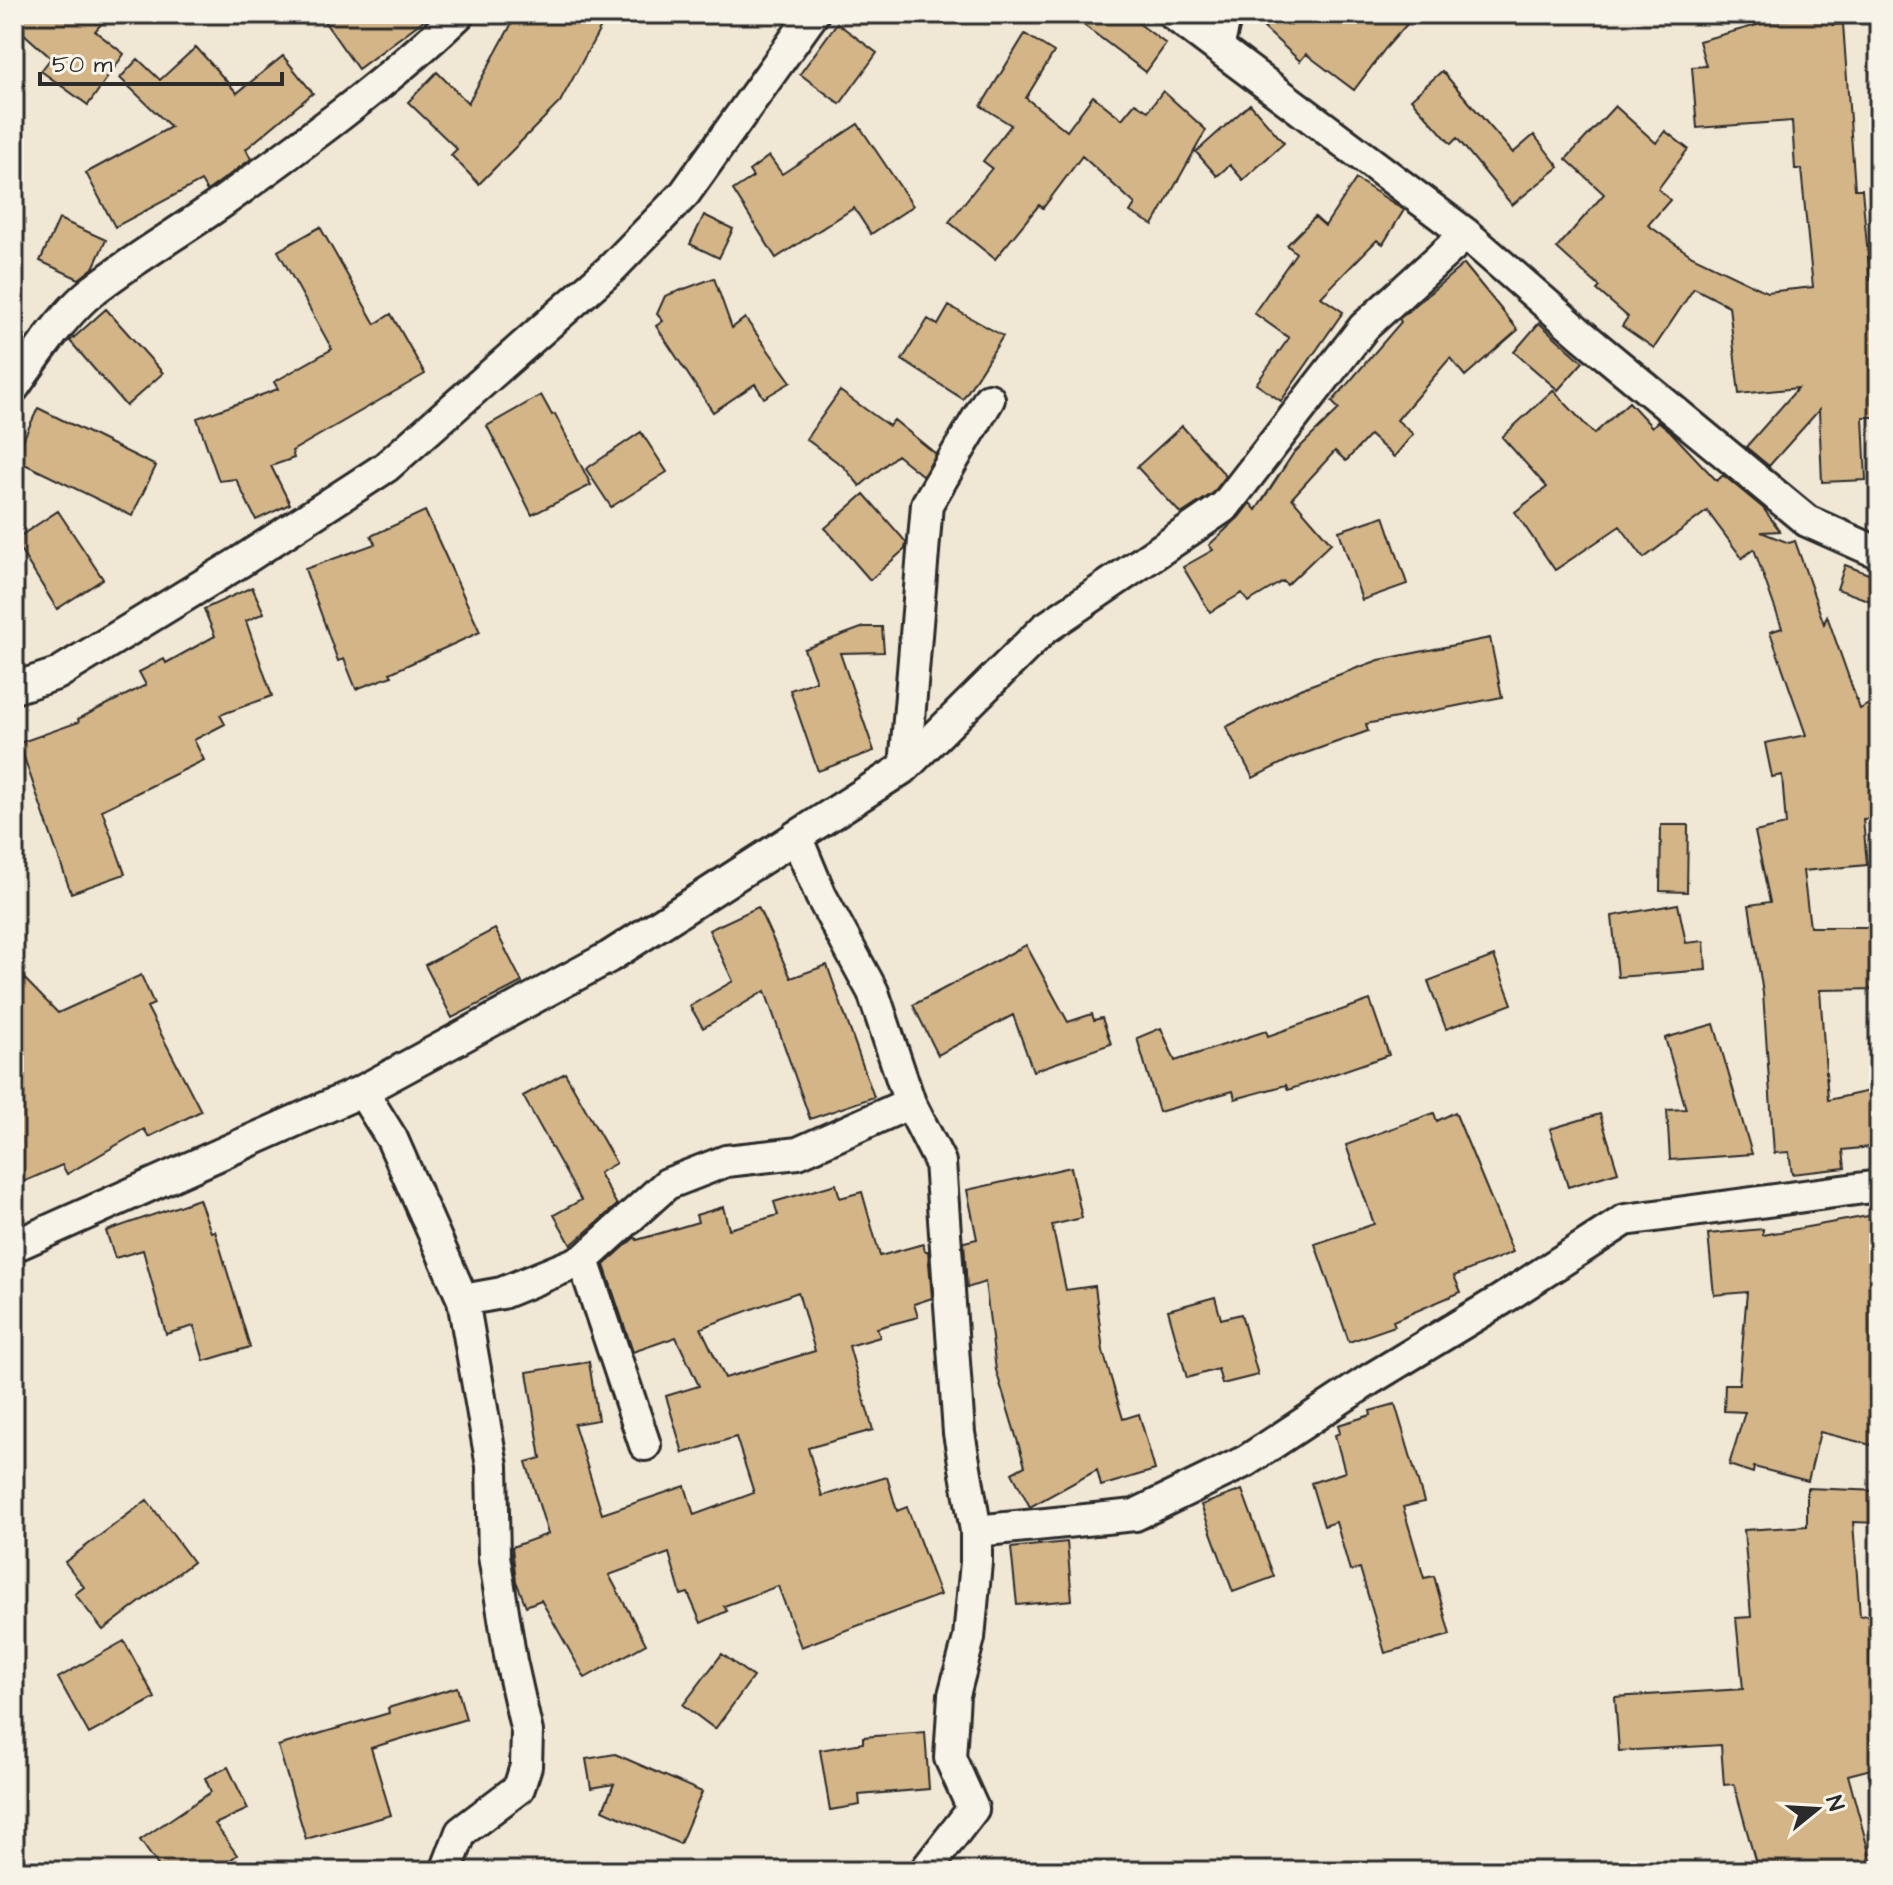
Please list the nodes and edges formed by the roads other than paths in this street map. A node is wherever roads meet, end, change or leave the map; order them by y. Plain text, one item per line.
1 (459, 14) edge
2 (813, 14) edge
3 (1173, 14) edge
4 (1226, 14) edge
5 (1218, 48) junction
6 (1466, 234) junction
7 (14, 387) edge
8 (989, 399) dead end
9 (1879, 553) edge
10 (14, 688) edge
11 (905, 767) junction
12 (796, 836) junction
13 (362, 1091) junction
14 (910, 1103) junction
15 (1879, 1186) edge
16 (14, 1246) edge
17 (583, 1260) junction
18 (463, 1300) junction
19 (645, 1445) dead end
20 (976, 1531) junction
21 (446, 1871) edge
22 (925, 1871) edge

1 - 7 street
2 - 10 street
3 - 5 street
4 - 5 street
5 - 6 street
6 - 9 street
6 - 11 street
8 - 11 street
11 - 12 street
12 - 13 street
12 - 14 street
13 - 16 street
13 - 18 street
14 - 17 street
14 - 20 street
15 - 20 street
17 - 18 street
17 - 19 street
18 - 21 street
20 - 22 street

